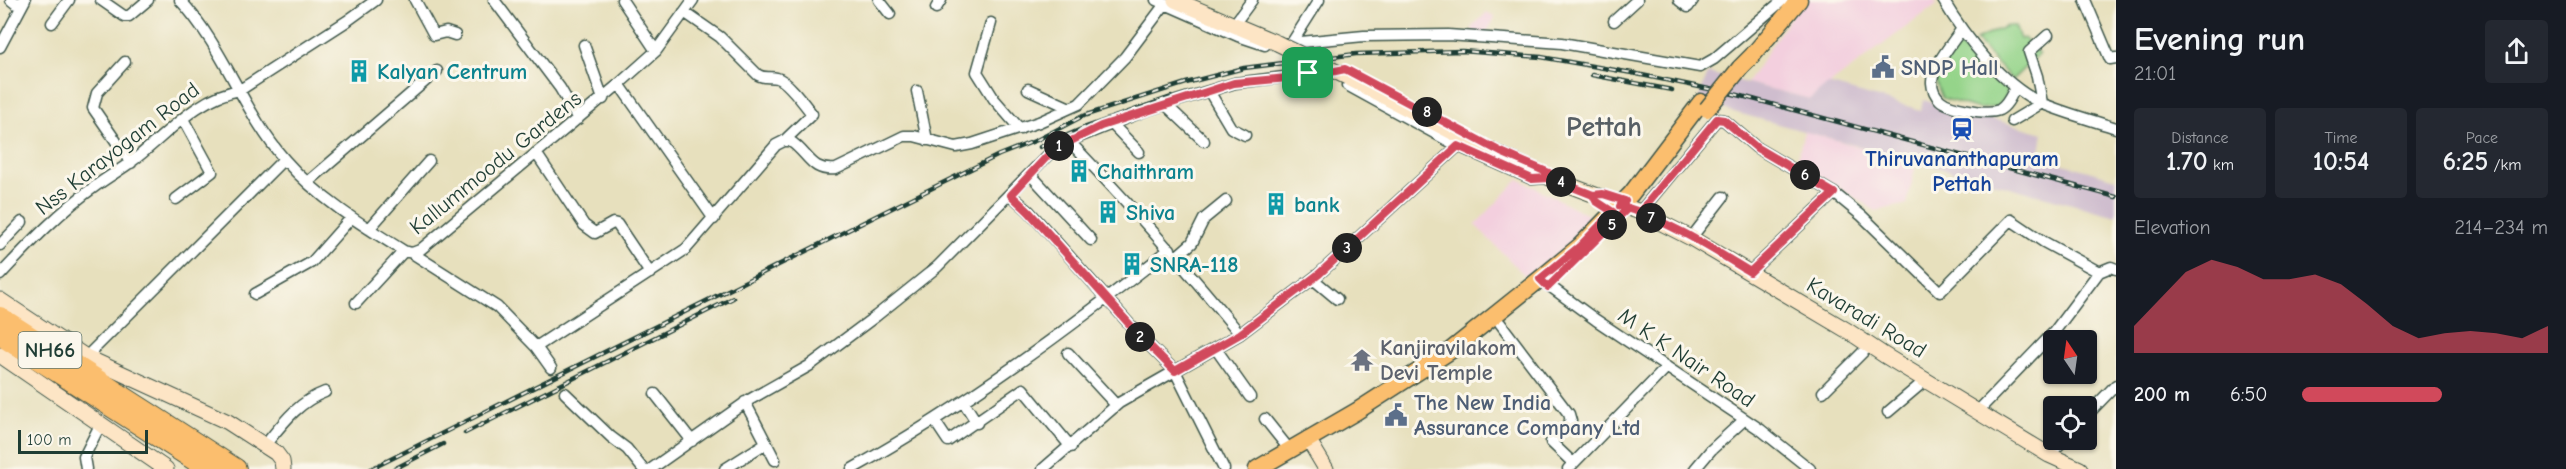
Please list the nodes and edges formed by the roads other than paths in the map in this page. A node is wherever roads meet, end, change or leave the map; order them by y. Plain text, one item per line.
1 (11, 0) edge
2 (25, 0) edge
3 (69, 0) edge
4 (101, 0) edge
5 (148, 0) edge
6 (180, 0) edge
7 (376, 0) edge
8 (415, 0) edge
9 (494, 0) edge
10 (622, 0) edge
11 (693, 0) edge
12 (879, 0) edge
13 (1192, 0) edge
14 (1252, 0) edge
15 (1319, 0) edge
16 (1637, 0) edge
17 (1783, 0) edge
18 (1789, 0) edge
19 (1799, 0) edge
20 (1943, 0) edge
21 (2085, 0) edge
22 (1165, 1) edge
23 (684, 12) junction
24 (890, 14) dead end
25 (1238, 19) junction
26 (1614, 21) dead end
27 (52, 23) dead end
28 (991, 23) dead end
29 (1961, 30) junction
30 (455, 35) dead end
31 (2048, 35) dead end
32 (1293, 41) junction
33 (584, 45) dead end
34 (0, 47) edge
35 (656, 51) junction
36 (2116, 58) edge
37 (125, 62) dead end
38 (1735, 66) junction
39 (437, 71) dead end
40 (1326, 73) junction
41 (619, 84) junction
42 (2016, 88) junction
43 (1028, 89) dead end
44 (240, 90) junction
45 (918, 91) dead end
46 (1209, 91) junction
47 (603, 99) junction
48 (2042, 103) junction
49 (1165, 104) junction
50 (1704, 105) junction
51 (1070, 108) junction
52 (183, 119) junction
53 (578, 119) junction
54 (2012, 121) dead end
55 (1111, 123) junction
56 (2116, 128) edge
57 (1020, 129) junction
58 (1245, 135) dead end
59 (927, 140) junction
60 (784, 141) junction
61 (1069, 141) junction
62 (1204, 141) dead end
63 (1458, 146) junction
64 (1138, 152) dead end
65 (536, 153) junction
66 (284, 159) junction
67 (429, 161) dead end
68 (131, 163) junction
69 (1030, 174) junction
70 (1545, 176) junction
71 (308, 182) junction
72 (1834, 193) junction
73 (1011, 195) junction
74 (1723, 197) dead end
75 (176, 199) dead end
76 (1226, 201) dead end
77 (1625, 208) junction
78 (351, 218) junction
79 (714, 219) junction
80 (22, 222) dead end
81 (369, 229) junction
82 (1691, 238) junction
83 (1091, 240) dead end
84 (0, 245) edge
85 (408, 252) junction
86 (1173, 253) junction
87 (2116, 269) edge
88 (1750, 272) junction
89 (2099, 272) junction
90 (650, 273) junction
91 (0, 276) edge
92 (1313, 279) junction
93 (1544, 283) junction
94 (255, 294) dead end
95 (1107, 298) junction
96 (1337, 299) dead end
97 (0, 300) edge
98 (356, 303) dead end
99 (0, 317) edge
100 (1500, 323) junction
101 (1240, 334) junction
102 (0, 335) edge
103 (1870, 345) junction
104 (536, 347) junction
105 (1216, 350) junction
106 (1068, 353) dead end
107 (0, 355) edge
108 (86, 357) junction
109 (1667, 367) junction
110 (551, 368) dead end
111 (1175, 371) junction
112 (1927, 379) junction
113 (2116, 385) edge
114 (95, 388) junction
115 (325, 392) dead end
116 (1823, 392) dead end
117 (566, 393) dead end
118 (655, 394) dead end
119 (1250, 397) dead end
120 (963, 401) junction
121 (745, 402) junction
122 (1116, 405) junction
123 (2097, 405) edge
124 (1978, 411) junction
125 (1888, 412) dead end
126 (1265, 419) dead end
127 (934, 420) junction
128 (1744, 420) junction
129 (101, 423) junction
130 (977, 423) junction
131 (692, 441) junction
132 (766, 443) junction
133 (1311, 444) junction
134 (266, 445) junction
135 (1071, 447) junction
136 (1289, 449) junction
137 (2054, 450) edge
138 (2049, 455) junction
139 (775, 460) dead end
140 (866, 465) edge
141 (1570, 466) edge
142 (86, 469) edge
143 (166, 469) edge
144 (208, 469) edge
145 (236, 469) edge
146 (283, 469) edge
147 (643, 469) edge
148 (651, 469) edge
149 (725, 469) edge
150 (852, 469) edge
151 (1043, 469) edge
152 (1224, 469) edge
153 (1257, 469) edge
154 (1277, 469) edge
155 (1326, 469) edge
156 (1695, 469) edge
157 (1810, 469) edge
158 (2080, 469) edge

1 - 2 street
2 - 34 street
3 - 27 street
4 - 5 street
6 - 44 street, Kallummoodu Gardens
7 - 44 street
8 - 30 street
9 - 53 street
10 - 35 street
11 - 23 street, Kallummoodu Gardens
12 - 24 street
13 - 25 street
14 - 25 street
15 - 32 street
16 - 26 street
17 - 32 street
18 - 38 main road
19 - 38 main road
20 - 29 street
21 - 36 street
22 - 32 street
22 - 51 street
22 - 70 main road, Kavaradi Road, bridge
23 - 35 street, Kallummoodu Gardens
23 - 60 street
25 - 32 street
28 - 57 street
29 - 42 street
29 - 42 street
31 - 48 street
33 - 47 street
35 - 41 street, Kallummoodu Gardens
37 - 68 street
38 - 50 main road
39 - 71 street
40 - 46 street
40 - 63 street
40 - 70 street
41 - 47 street, Kallummoodu Gardens
41 - 79 street
42 - 48 street
43 - 51 street
44 - 52 street, Nss Karayogam Road
44 - 66 street, Kallummoodu Gardens
45 - 59 street
46 - 49 street
46 - 58 street
47 - 53 street, Kallummoodu Gardens
48 - 54 street
48 - 56 street
49 - 55 street
49 - 62 street
50 - 77 main road
50 - 77 main road
51 - 57 street
52 - 68 street, Nss Karayogam Road
52 - 75 street
53 - 65 street, Kallummoodu Gardens
55 - 61 street
55 - 64 street
57 - 59 street
59 - 60 street
60 - 79 street
61 - 69 street
61 - 86 street
63 - 70 street
63 - 92 street
65 - 85 street, Kallummoodu Gardens
65 - 90 street
66 - 71 street, Kallummoodu Gardens
66 - 108 street
67 - 81 street
68 - 91 street, Nss Karayogam Road
69 - 73 street
69 - 83 street
70 - 77 main road, Kavaradi Road
71 - 78 street, Kallummoodu Gardens
72 - 77 street
72 - 88 street
72 - 89 street
73 - 95 street
73 - 121 street
74 - 82 street
76 - 86 street
77 - 82 main road, Kavaradi Road
77 - 93 main road
78 - 81 street, Kallummoodu Gardens
78 - 94 street
79 - 90 street
80 - 84 street
81 - 85 street, Kallummoodu Gardens
82 - 88 main road, Kavaradi Road
85 - 98 street
85 - 104 street
86 - 95 street
86 - 101 street
87 - 89 street
88 - 103 main road, Kavaradi Road
89 - 124 street
90 - 104 street
92 - 96 street
92 - 101 street
93 - 100 main road
93 - 109 street, M K K Nair Road
93 - 133 main road
95 - 111 street
95 - 120 street
97 - 108 main road
99 - 114 highway, NH66
100 - 133 main road
100 - 141 street
101 - 105 street
102 - 114 highway, NH66
103 - 112 main road, Kavaradi Road
103 - 116 street
104 - 110 street
105 - 111 street
105 - 119 street
106 - 122 street
107 - 129 main road
108 - 134 main road
109 - 128 street, M K K Nair Road
109 - 141 street
111 - 122 street
111 - 152 street
112 - 124 main road, Kavaradi Road
112 - 125 street
113 - 123 street
114 - 144 highway, NH66
114 - 145 highway, NH66
115 - 134 street
117 - 147 street
118 - 131 street
120 - 127 street
120 - 130 street
121 - 131 street
121 - 132 street
122 - 135 street
124 - 138 main road, Kavaradi Road
126 - 136 street
127 - 130 street
127 - 140 street
128 - 156 street
128 - 157 street, M K K Nair Road
129 - 142 street
129 - 143 main road
130 - 135 street
131 - 148 street
132 - 139 street
132 - 149 street
133 - 136 main road
133 - 154 main road
133 - 155 main road
134 - 146 main road
135 - 151 street
136 - 153 main road
137 - 138 street
138 - 158 main road, Kavaradi Road
140 - 150 street

